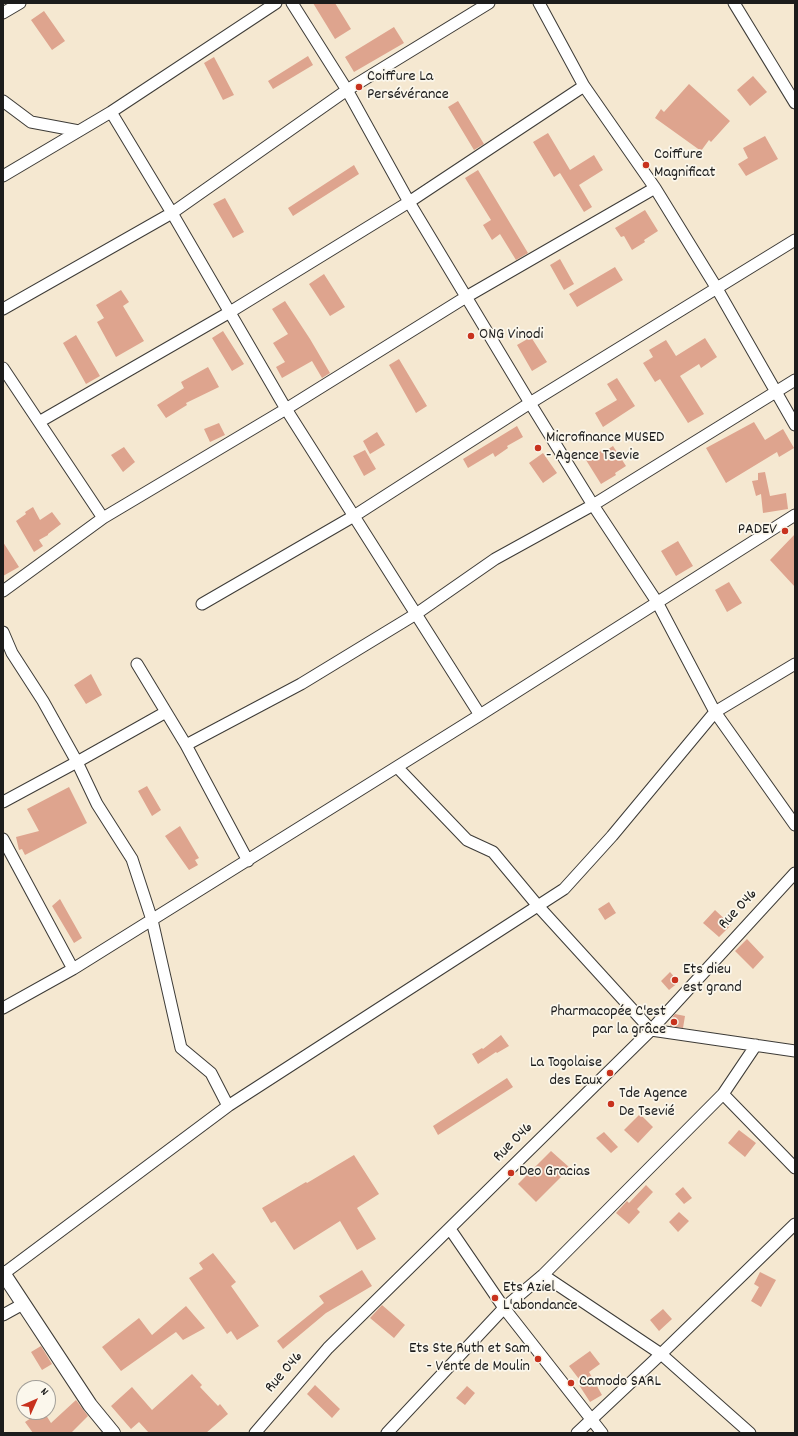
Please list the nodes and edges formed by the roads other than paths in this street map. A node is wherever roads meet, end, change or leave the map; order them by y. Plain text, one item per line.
1 (20, 3) edge
2 (276, 3) edge
3 (292, 3) edge
4 (490, 3) edge
5 (539, 3) edge
6 (734, 3) edge
7 (3, 13) edge
8 (584, 86) junction
9 (347, 90) junction
10 (3, 100) edge
11 (795, 103) edge
12 (111, 112) junction
13 (79, 131) junction
14 (3, 176) edge
15 (655, 188) junction
16 (409, 202) junction
17 (172, 213) junction
18 (795, 240) edge
19 (716, 287) junction
20 (466, 297) junction
21 (3, 309) edge
22 (230, 312) junction
23 (3, 368) edge
24 (795, 380) edge
25 (776, 392) junction
26 (530, 403) junction
27 (286, 409) junction
28 (39, 422) junction
29 (795, 425) edge
30 (593, 505) junction
31 (795, 515) edge
32 (354, 516) junction
33 (103, 518) junction
34 (4, 587) edge
35 (657, 602) junction
36 (202, 604) dead end
37 (416, 614) junction
38 (3, 632) edge
39 (137, 664) dead end
40 (795, 664) edge
41 (166, 712) junction
42 (716, 712) junction
43 (480, 715) junction
44 (186, 744) junction
45 (78, 762) junction
46 (397, 767) junction
47 (3, 802) edge
48 (795, 825) edge
49 (3, 839) edge
50 (248, 861) junction
51 (795, 873) edge
52 (538, 906) junction
53 (152, 920) junction
54 (73, 969) junction
55 (3, 1008) edge
56 (651, 1030) junction
57 (756, 1045) junction
58 (795, 1050) edge
59 (723, 1094) junction
60 (228, 1106) junction
61 (795, 1168) edge
62 (795, 1224) edge
63 (450, 1230) junction
64 (3, 1273) edge
65 (543, 1275) junction
66 (23, 1304) junction
67 (504, 1308) junction
68 (3, 1315) edge
69 (661, 1354) junction
70 (591, 1418) junction
71 (113, 1433) edge
72 (255, 1433) edge
73 (387, 1433) edge
74 (577, 1433) edge
75 (602, 1433) edge
76 (750, 1433) edge

1 - 7 street
2 - 12 street
3 - 9 street
4 - 9 street
5 - 8 street
6 - 11 street
8 - 15 street
8 - 16 street
9 - 16 street
9 - 17 street
10 - 13 street
12 - 13 street
12 - 17 street
13 - 14 street
15 - 19 street
15 - 20 street
16 - 20 street
16 - 22 street
17 - 21 street
17 - 22 street
18 - 19 street
19 - 25 street
19 - 26 street
20 - 26 street
20 - 27 street
22 - 27 street
22 - 28 street
23 - 28 street
24 - 25 street
25 - 29 street
25 - 30 street
26 - 30 street
26 - 32 street
27 - 32 street
27 - 33 street
28 - 33 street
30 - 35 street
30 - 37 street
31 - 35 street
32 - 36 street
32 - 37 street
33 - 34 street
35 - 42 street
35 - 43 street
37 - 43 street
37 - 44 street
38 - 45 street
39 - 41 street
40 - 42 street
41 - 44 street
41 - 45 street
42 - 48 street
42 - 52 street
43 - 46 street
44 - 50 street
45 - 47 street
45 - 53 street
46 - 50 street
46 - 52 street
49 - 54 street
50 - 53 street
51 - 56 street, Rue 046 / Rue 046
52 - 56 street
52 - 60 street
53 - 54 street
53 - 60 street
54 - 55 street
56 - 57 street
56 - 63 street, Rue 046 / Rue 046
57 - 58 street
57 - 59 street
59 - 61 street
59 - 65 street
60 - 64 street
62 - 69 street
63 - 67 street
63 - 72 street, Rue 046 / Rue 046
64 - 66 street
65 - 67 street
65 - 69 street
66 - 68 street
66 - 71 street
67 - 70 street
67 - 73 street
69 - 70 street
69 - 76 street
70 - 74 street
70 - 75 street

